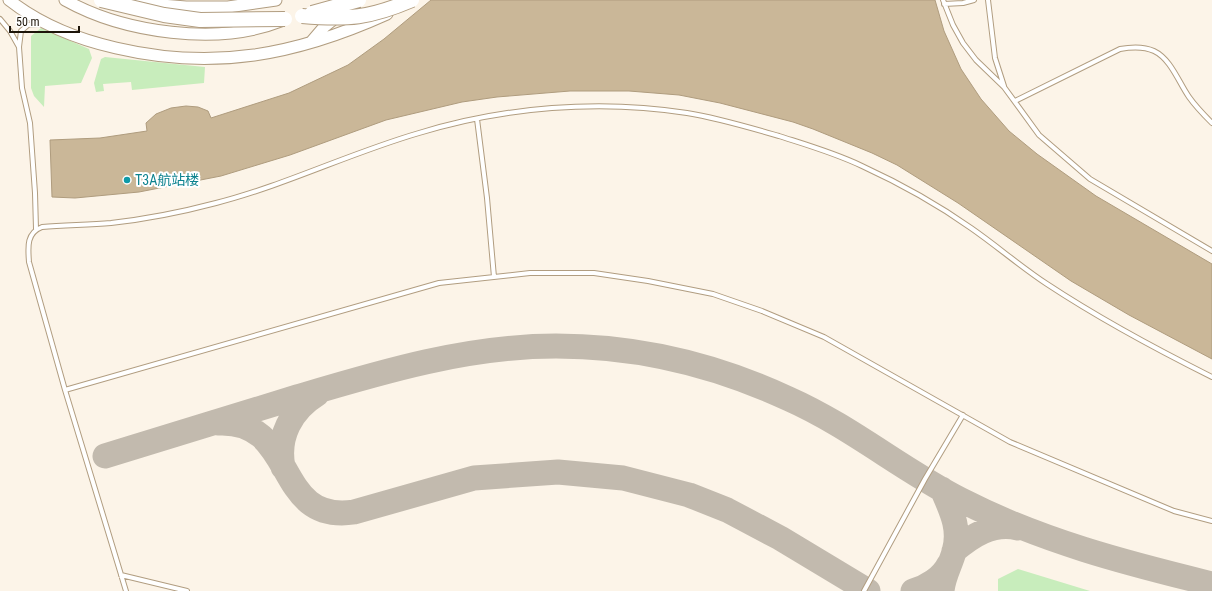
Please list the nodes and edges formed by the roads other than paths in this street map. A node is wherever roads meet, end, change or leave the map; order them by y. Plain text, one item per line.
1 (9, 0) edge
2 (65, 0) edge
3 (95, 0) edge
4 (101, 0) edge
5 (177, 0) edge
6 (276, 0) edge
7 (355, 0) edge
8 (359, 0) edge
9 (412, 0) edge
10 (418, 0) edge
11 (974, 0) edge
12 (988, 0) edge
13 (944, 2) edge
14 (228, 7) junction
15 (0, 19) edge
16 (285, 19) joint
17 (46, 24) junction
18 (312, 41) junction
19 (19, 47) junction
20 (1004, 87) junction
21 (1015, 101) junction
22 (477, 119) junction
23 (1212, 123) edge
24 (36, 230) junction
25 (1212, 251) edge
26 (494, 277) junction
27 (1212, 377) edge
28 (65, 390) junction
29 (963, 415) junction
30 (1212, 521) edge
31 (121, 575) junction
32 (126, 591) edge
33 (187, 591) edge
34 (864, 591) edge

1 - 17 main road
2 - 16 main road
3 - 14 main road
4 - 16 highway, bridge
5 - 14 main road
6 - 14 main road
7 - 18 main road
8 - 9 highway, bridge
10 - 18 main road
11 - 13 lane
12 - 20 lane
13 - 20 lane
15 - 19 lane
17 - 18 main road
17 - 19 lane
19 - 24 lane
20 - 21 lane
21 - 23 lane
21 - 25 lane
22 - 24 lane
22 - 26 lane
22 - 27 lane
24 - 28 lane
26 - 28 lane
26 - 29 lane
28 - 31 lane
29 - 30 lane
29 - 34 lane
31 - 32 lane
31 - 33 lane

